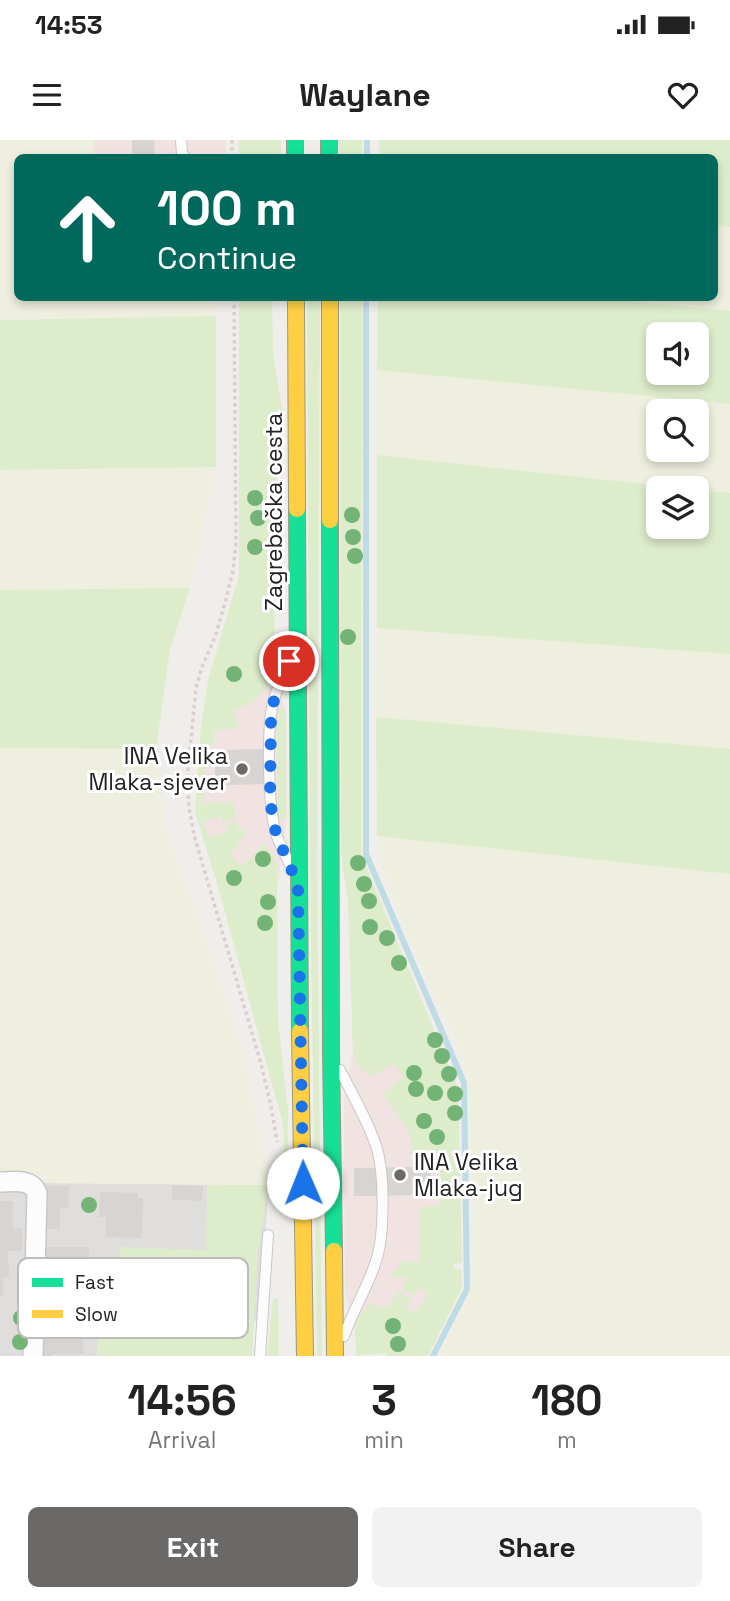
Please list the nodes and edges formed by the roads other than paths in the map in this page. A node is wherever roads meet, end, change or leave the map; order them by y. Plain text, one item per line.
1 (296, 301) edge
2 (330, 301) edge
3 (297, 641) junction
4 (298, 885) junction
5 (331, 1052) junction
6 (0, 1182) edge
7 (268, 1235) dead end
8 (35, 1258) edge
9 (33, 1338) edge
10 (33, 1356) edge
11 (260, 1356) edge
12 (305, 1356) edge
13 (336, 1356) edge

1 - 3 main road, Zagrebačka cesta
2 - 5 main road
3 - 4 main road, Zagrebačka cesta
3 - 4 lane
4 - 12 main road, Zagrebačka cesta
5 - 13 main road
5 - 13 lane
6 - 8 street
7 - 11 lane
9 - 10 street

